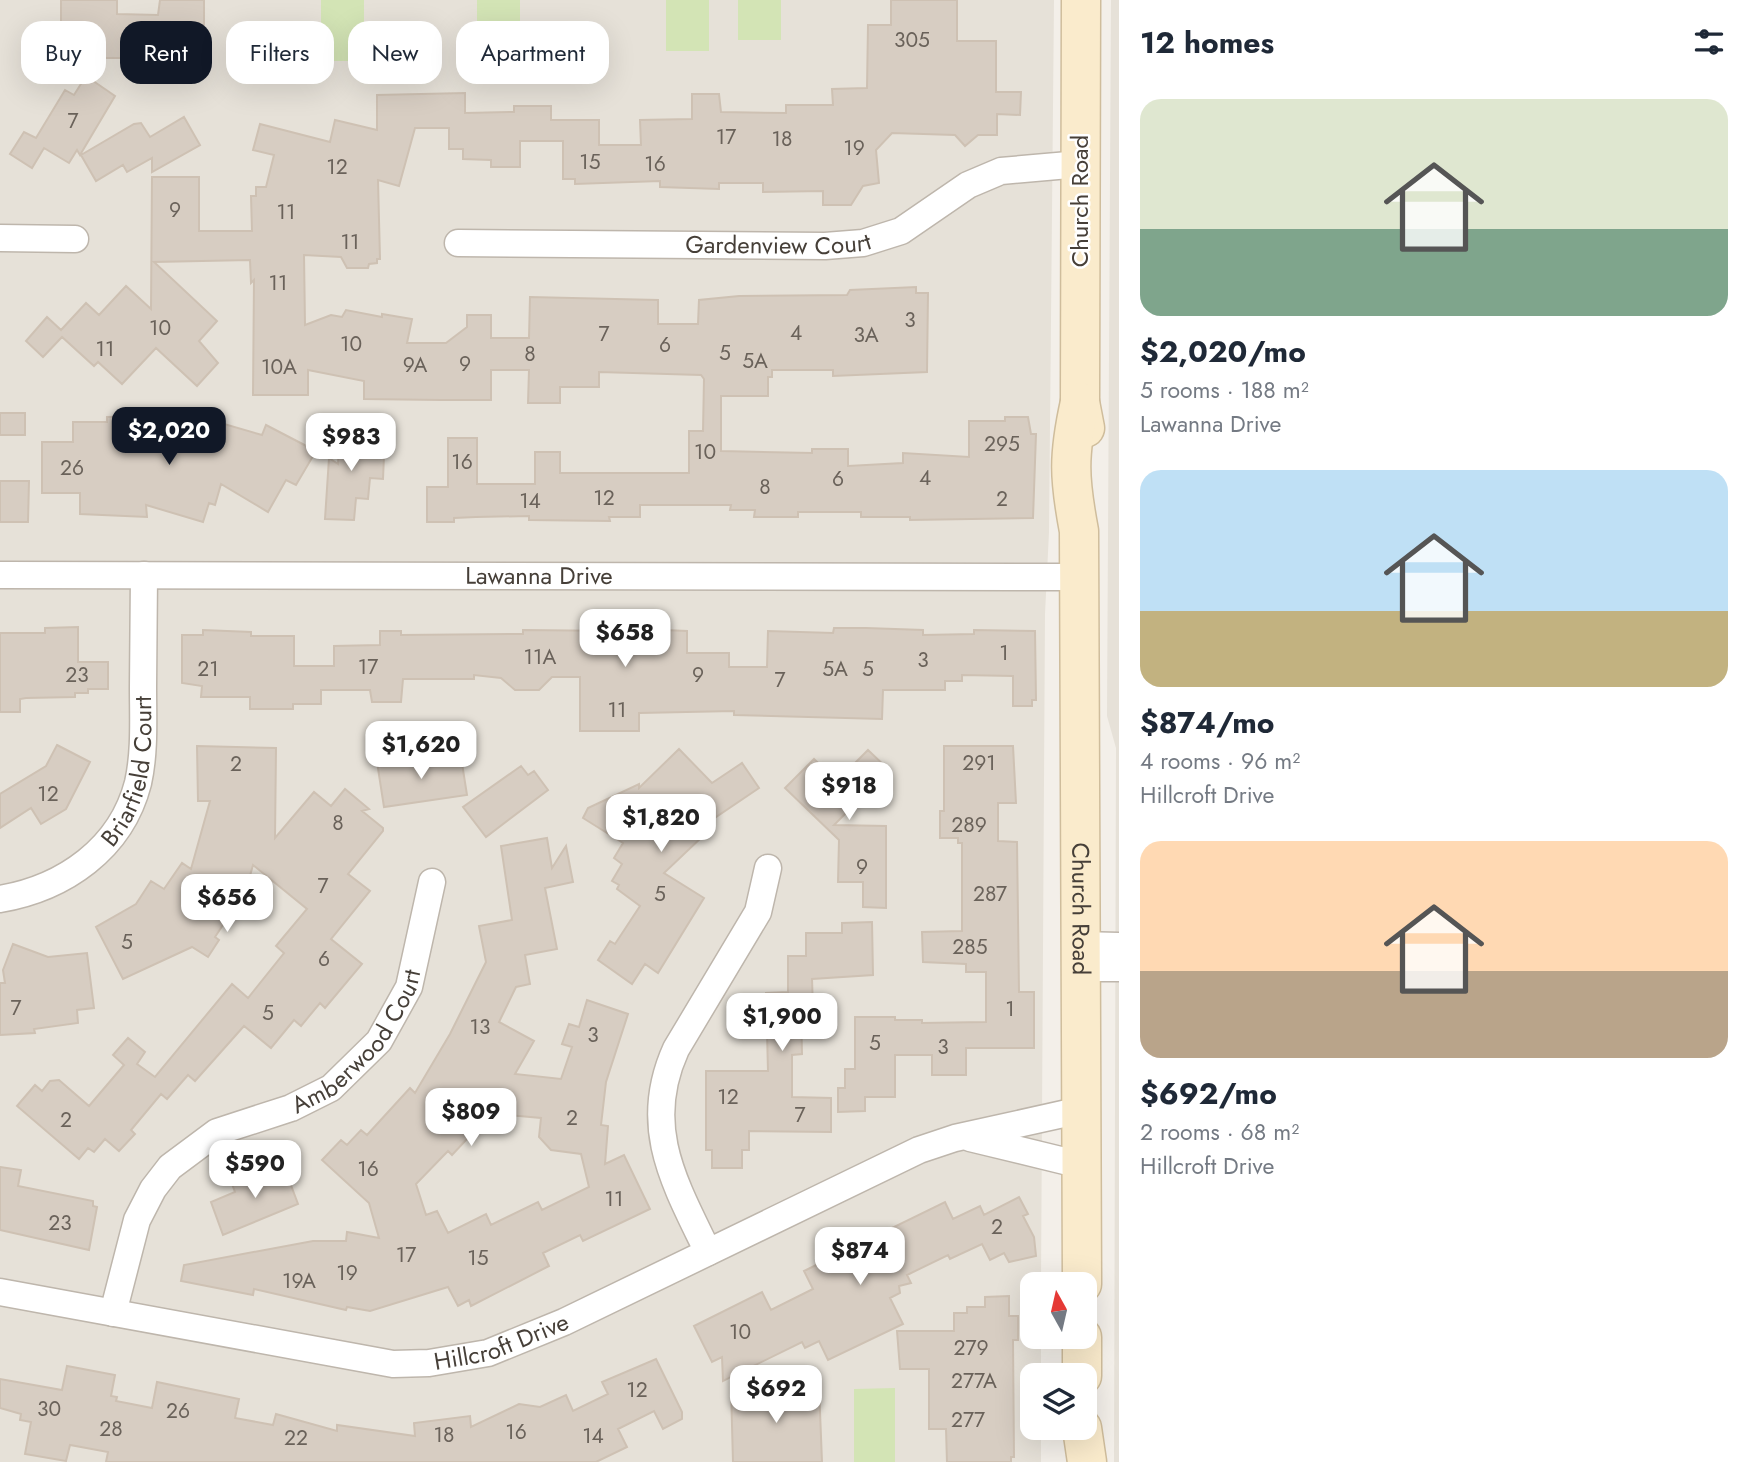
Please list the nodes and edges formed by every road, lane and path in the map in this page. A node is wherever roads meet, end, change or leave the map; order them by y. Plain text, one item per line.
1 (1081, 0) edge
2 (1080, 164) junction
3 (0, 237) edge
4 (75, 239) dead end
5 (458, 243) dead end
6 (0, 575) edge
7 (144, 575) junction
8 (1079, 577) junction
9 (768, 867) dead end
10 (432, 882) dead end
11 (0, 899) edge
12 (1119, 946) edge
13 (1080, 957) junction
14 (1119, 968) edge
15 (1081, 1110) junction
16 (968, 1138) junction
17 (1082, 1165) junction
18 (708, 1252) junction
19 (1082, 1272) edge
20 (0, 1292) edge
21 (113, 1313) junction

1 - 2 street, Church Road
2 - 5 street, Gardenview Court
2 - 8 street, Church Road
3 - 4 street
6 - 7 street, Lawanna Drive
7 - 8 street, Lawanna Drive
7 - 11 street, Briarfield Court
8 - 13 street, Church Road
9 - 18 street
10 - 21 street, Amberwood Court
12 - 13 street
13 - 14 street
13 - 15 street, Church Road
15 - 16 street, Hillcroft Drive
15 - 17 street, Church Road
16 - 17 street, Hillcroft Drive
16 - 18 street, Hillcroft Drive
17 - 19 street, Church Road
18 - 21 street, Hillcroft Drive
20 - 21 street, Hillcroft Drive

